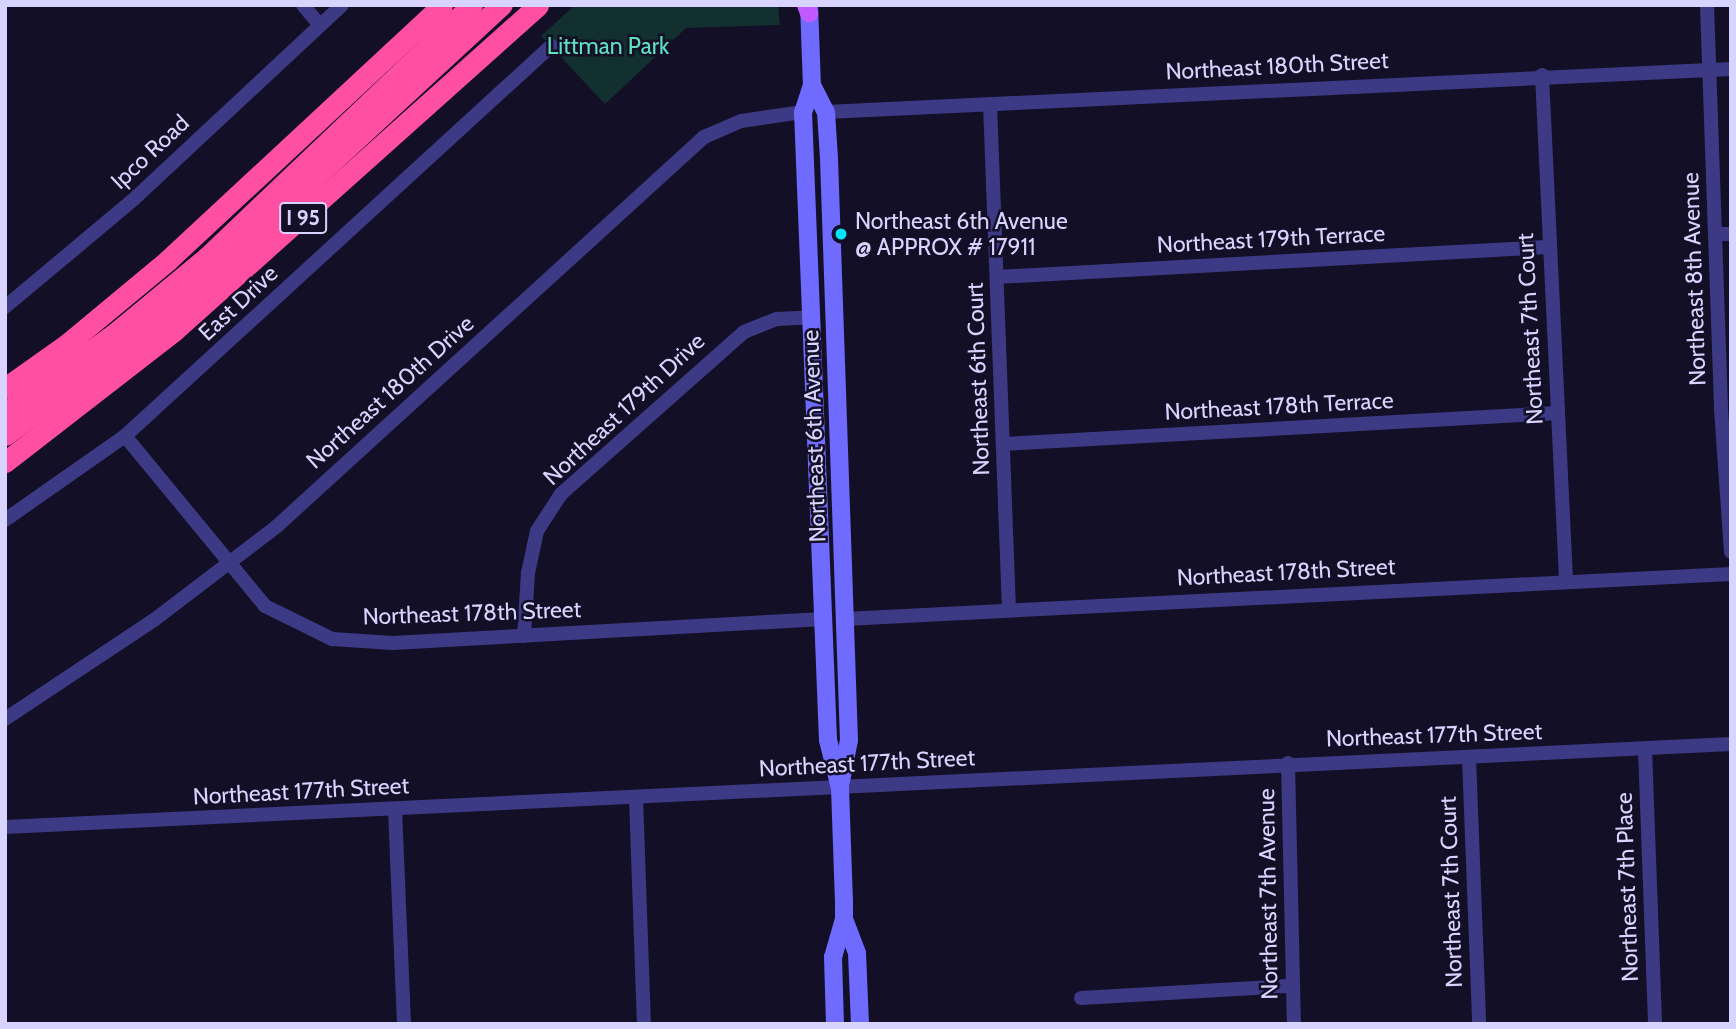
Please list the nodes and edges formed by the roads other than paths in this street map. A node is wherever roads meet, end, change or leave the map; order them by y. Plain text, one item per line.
1 (303, 5) edge
2 (342, 5) edge
3 (442, 5) edge
4 (472, 5) edge
5 (502, 5) edge
6 (516, 5) edge
7 (538, 5) edge
8 (1707, 5) edge
9 (808, 8) edge
10 (320, 25) junction
11 (551, 47) dead end
12 (1709, 69) junction
13 (1731, 69) edge
14 (1542, 75) junction
15 (812, 85) junction
16 (384, 87) junction
17 (990, 104) junction
18 (430, 106) junction
19 (803, 112) junction
20 (826, 112) junction
21 (220, 212) junction
22 (1723, 234) edge
23 (1548, 247) junction
24 (997, 277) junction
25 (5, 307) edge
26 (812, 317) junction
27 (5, 388) edge
28 (1726, 409) edge
29 (5, 414) edge
30 (1557, 414) junction
31 (5, 435) edge
32 (125, 436) junction
33 (1003, 444) junction
34 (5, 462) edge
35 (5, 520) edge
36 (1731, 552) edge
37 (228, 566) junction
38 (1731, 574) edge
39 (1566, 580) junction
40 (1009, 610) junction
41 (823, 619) junction
42 (845, 619) junction
43 (524, 636) junction
44 (5, 719) edge
45 (1731, 744) edge
46 (1645, 749) junction
47 (1469, 758) junction
48 (1288, 763) junction
49 (840, 788) junction
50 (636, 797) junction
51 (395, 810) junction
52 (5, 827) edge
53 (844, 919) junction
54 (1292, 986) junction
55 (1082, 998) dead end
56 (404, 1024) edge
57 (644, 1024) edge
58 (835, 1024) edge
59 (860, 1024) edge
60 (1294, 1024) edge
61 (1479, 1024) edge
62 (1655, 1024) edge

1 - 10 street
2 - 10 street, Ipco Road
3 - 21 highway, I 95
4 - 16 highway
5 - 31 highway
6 - 18 highway
7 - 18 highway, I 95
8 - 12 street, Northeast 8th Avenue
9 - 15 main road, Northeast 6th Avenue
10 - 25 street, Ipco Road
11 - 32 street, East Drive
12 - 13 street, Northeast 180th Street
12 - 14 street, Northeast 180th Street
12 - 22 street, Northeast 8th Avenue
14 - 17 street, Northeast 180th Street
14 - 23 street, Northeast 7th Court
15 - 19 main road, Northeast 6th Avenue
15 - 20 main road, Northeast 6th Avenue
16 - 21 highway
16 - 29 highway
17 - 20 street, Northeast 180th Street
17 - 24 street, Northeast 6th Court
18 - 34 highway, I 95
19 - 26 main road, Northeast 6th Avenue
19 - 37 street, Northeast 180th Drive
20 - 42 main road, Northeast 6th Avenue
21 - 27 highway, I 95
22 - 28 street, Northeast 8th Avenue
23 - 24 street, Northeast 179th Terrace
23 - 30 street, Northeast 7th Court
24 - 33 street, Northeast 6th Court
26 - 41 main road, Northeast 6th Avenue
26 - 43 street, Northeast 179th Drive
28 - 36 street, Northeast 8th Avenue
30 - 33 street, Northeast 178th Terrace
30 - 39 street, Northeast 7th Court
32 - 35 street, East Drive
32 - 37 street, Northeast 178th Street
33 - 40 street, Northeast 6th Court
37 - 43 street, Northeast 178th Street
37 - 44 street, Northeast 180th Drive
38 - 39 street, Northeast 178th Street
39 - 40 street, Northeast 178th Street
40 - 42 street, Northeast 178th Street
41 - 43 street, Northeast 178th Street
41 - 49 main road, Northeast 6th Avenue
42 - 49 main road, Northeast 6th Avenue
45 - 46 street, Northeast 177th Street
46 - 47 street, Northeast 177th Street
46 - 62 street, Northeast 7th Place
47 - 48 street, Northeast 177th Street
47 - 61 street, Northeast 7th Court
48 - 49 street, Northeast 177th Street
48 - 54 street, Northeast 7th Avenue
49 - 50 street, Northeast 177th Street
49 - 53 main road, Northeast 6th Avenue
50 - 51 street, Northeast 177th Street
50 - 57 street
51 - 52 street, Northeast 177th Street
51 - 56 street
53 - 58 main road, Northeast 6th Avenue
53 - 59 main road, Northeast 6th Avenue
54 - 55 street
54 - 60 street, Northeast 7th Avenue

